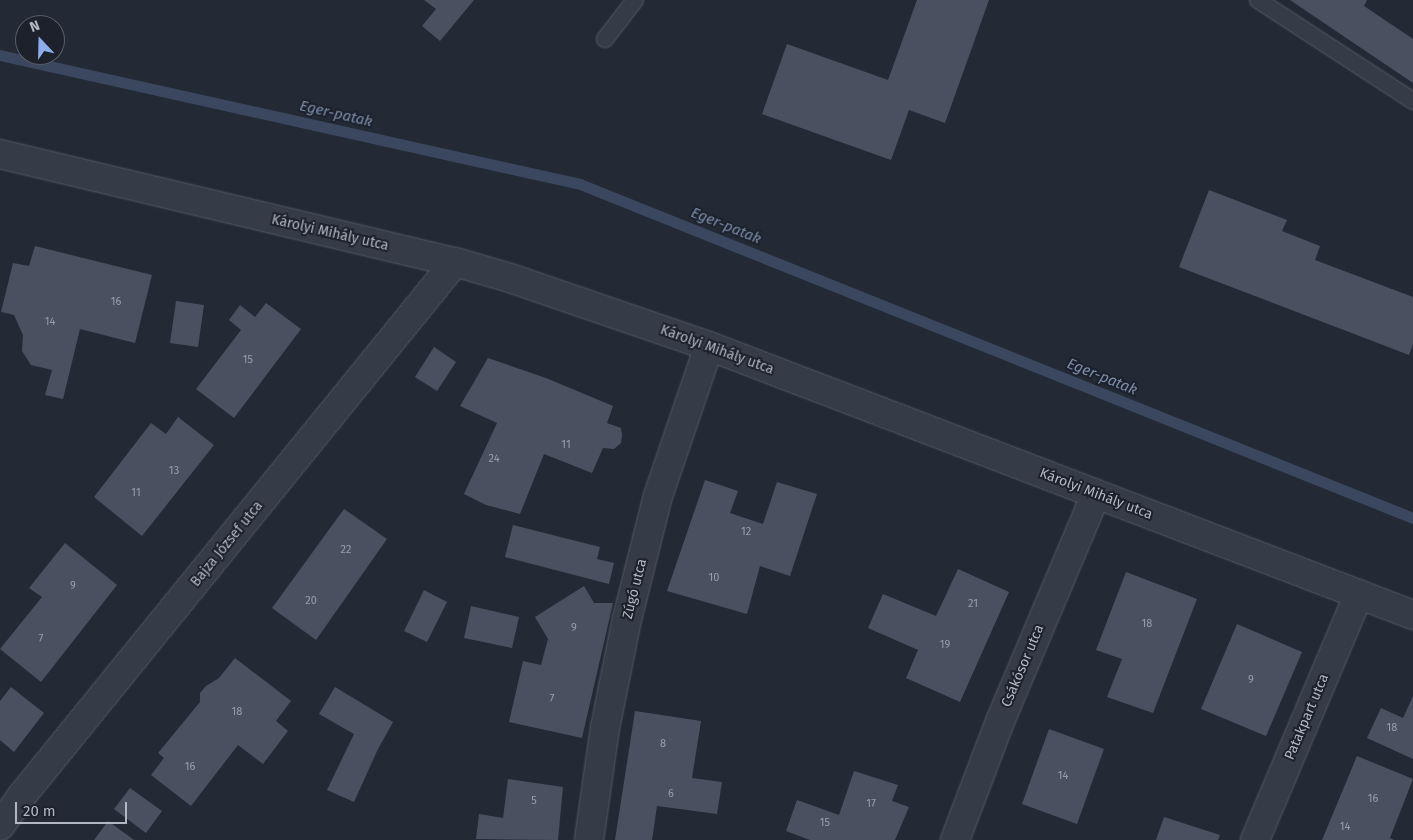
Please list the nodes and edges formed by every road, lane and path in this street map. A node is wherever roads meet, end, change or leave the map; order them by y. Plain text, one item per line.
1 (635, 0) edge
2 (1258, 0) edge
3 (604, 39) dead end
4 (1413, 102) edge
5 (0, 154) edge
6 (455, 262) junction
7 (709, 346) junction
8 (1096, 494) junction
9 (1359, 594) junction
10 (1413, 615) edge
11 (0, 826) edge
12 (589, 840) edge
13 (955, 840) edge
14 (1255, 840) edge

1 - 3 lane
2 - 4 lane
5 - 6 street, Károlyi Mihály utca
6 - 7 street, Károlyi Mihály utca
6 - 11 street, Bajza József utca
7 - 8 street, Károlyi Mihály utca
7 - 12 street, Zúgó utca
8 - 9 street, Károlyi Mihály utca
8 - 13 street, Csákósor utca
9 - 10 street, Károlyi Mihály utca
9 - 14 street, Patakpart utca

